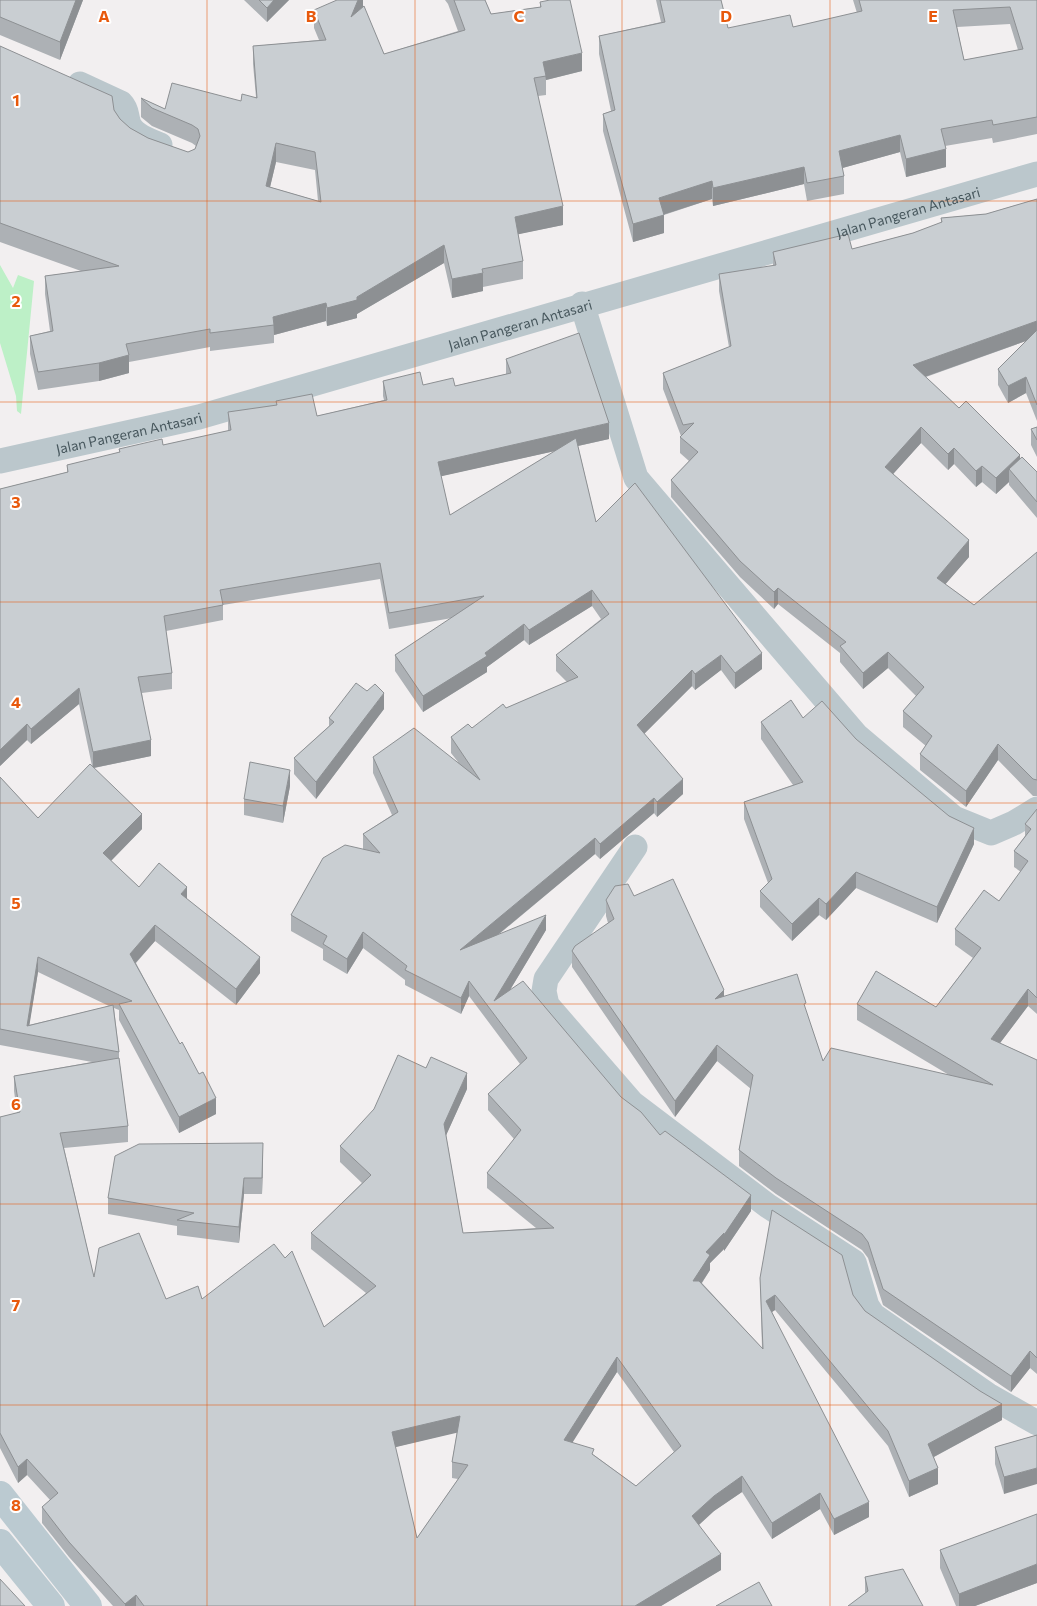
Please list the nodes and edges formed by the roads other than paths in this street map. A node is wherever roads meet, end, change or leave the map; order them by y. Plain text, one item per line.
1 (61, 76) edge
2 (178, 152) edge
3 (1037, 174) edge
4 (582, 304) junction
5 (0, 461) edge
6 (1037, 809) edge
7 (635, 847) dead end
8 (1037, 1423) edge
9 (0, 1495) edge
10 (0, 1543) edge
11 (51, 1606) edge
12 (88, 1606) edge

1 - 2 street
3 - 4 street, Jalan Pangeran Antasari
4 - 5 street, Jalan Pangeran Antasari
4 - 6 street
7 - 8 street
9 - 12 main road
10 - 11 main road

